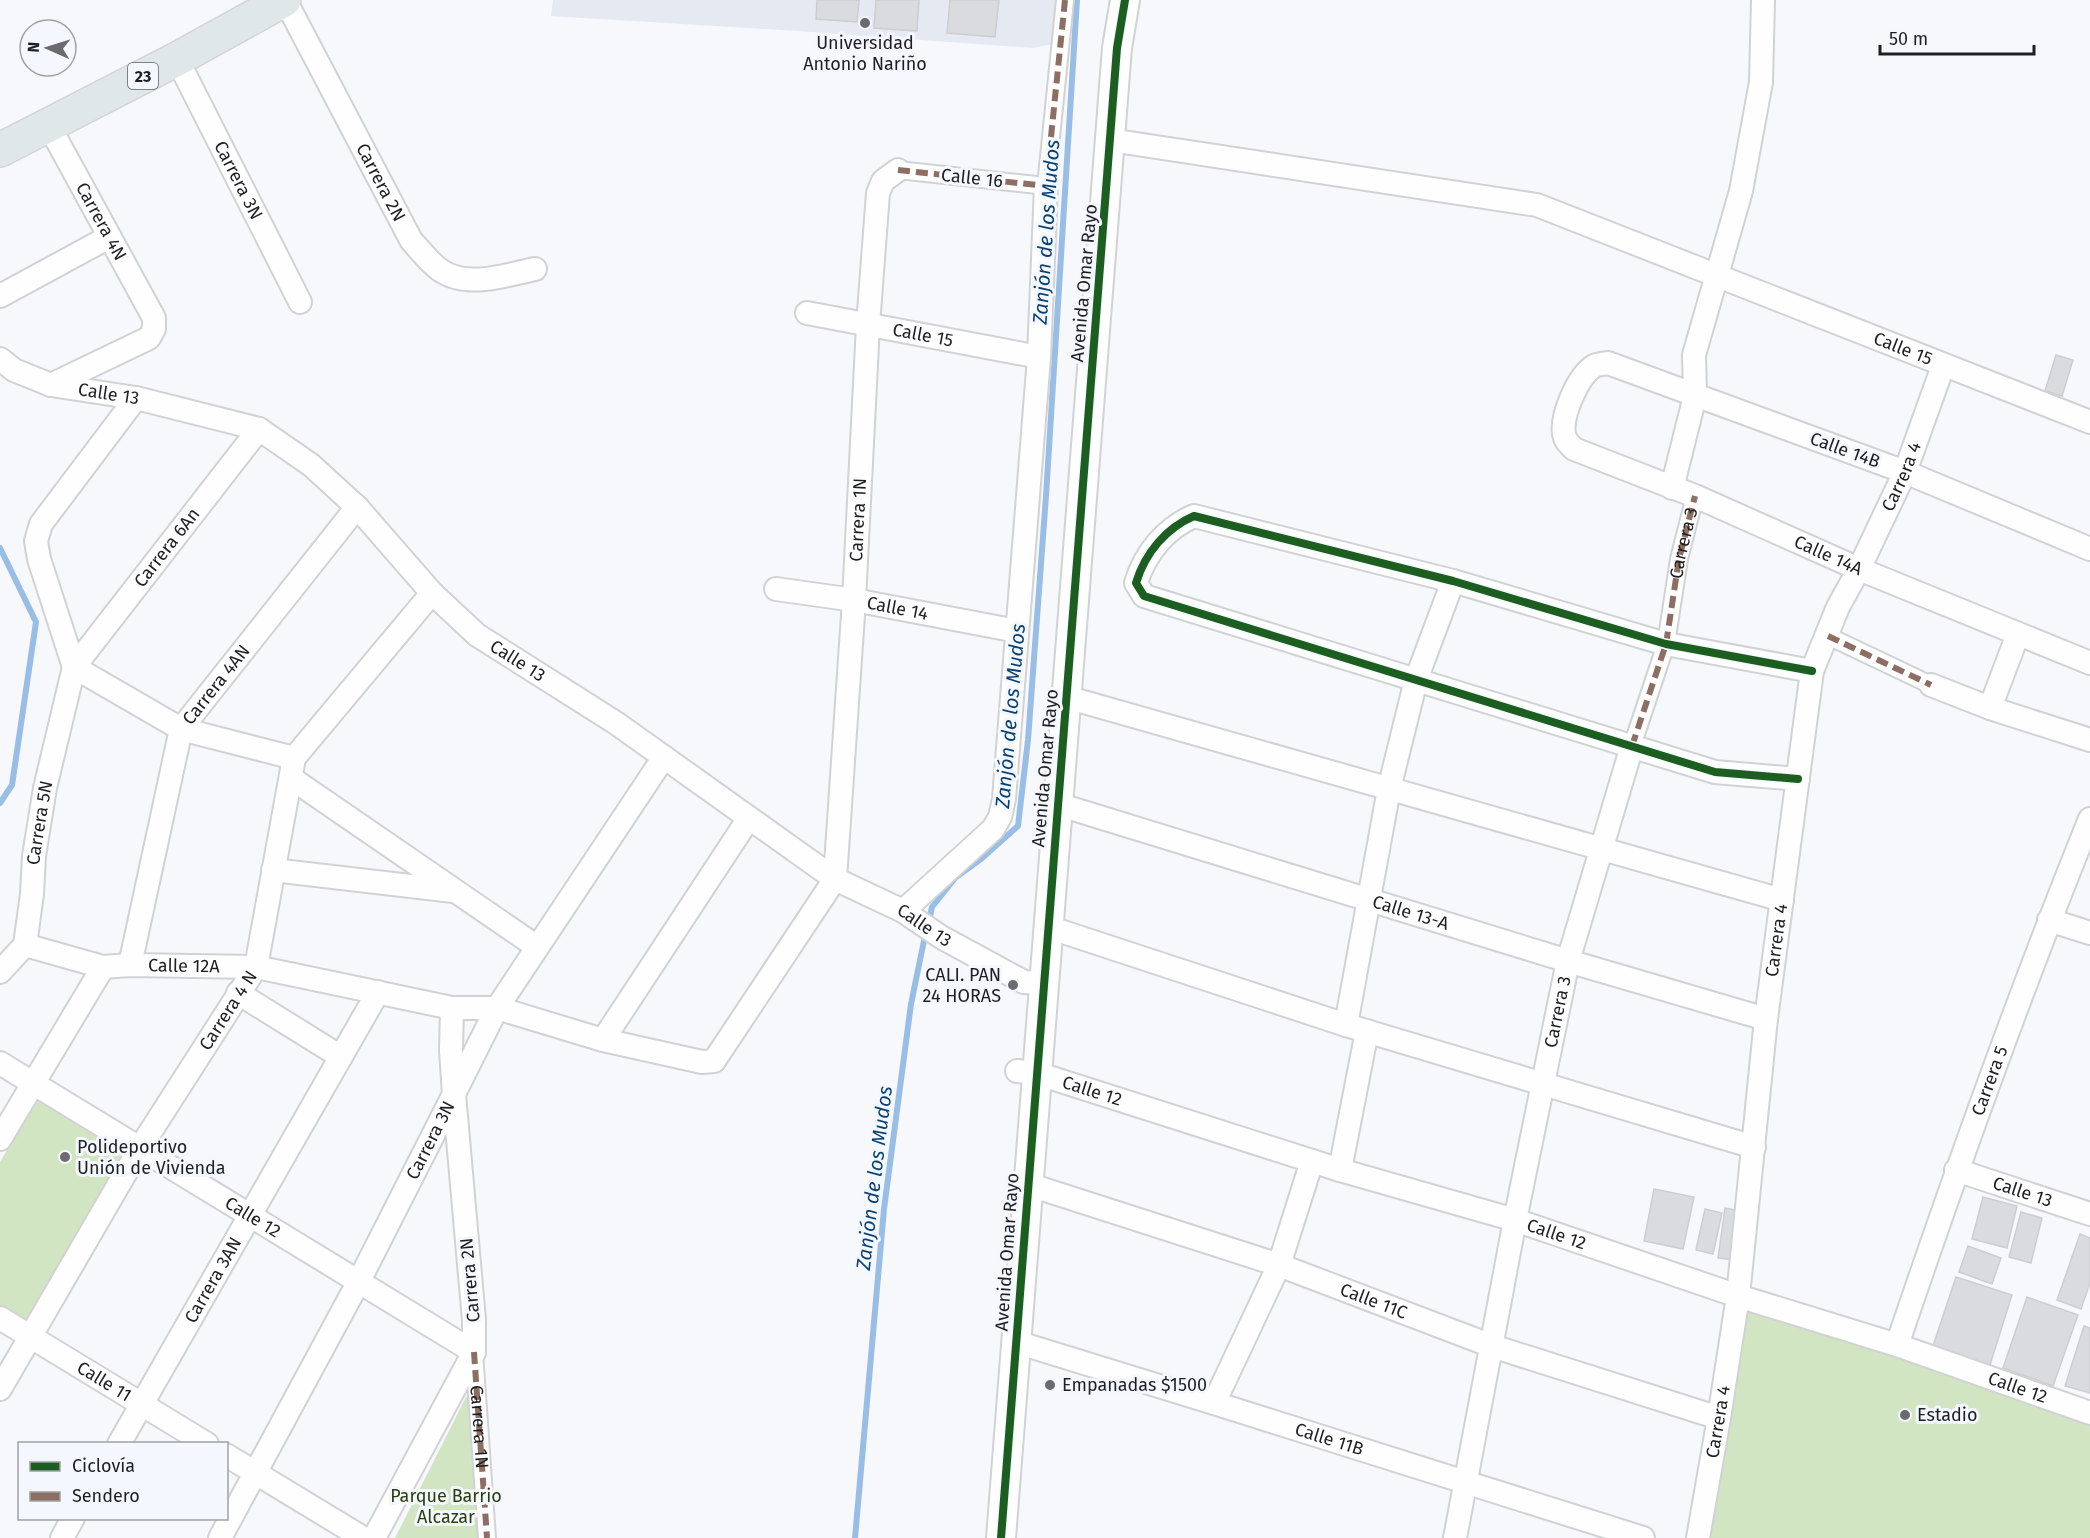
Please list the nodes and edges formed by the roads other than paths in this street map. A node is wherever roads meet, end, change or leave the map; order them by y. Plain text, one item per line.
1 (285, 0) edge
2 (1065, 0) edge
3 (1104, 0) edge
4 (1125, 0) edge
5 (1763, 0) edge
6 (177, 59) junction
7 (48, 124) junction
8 (1110, 140) junction
9 (0, 150) edge
10 (898, 170) joint
11 (1046, 186) junction
12 (109, 237) junction
13 (535, 269) dead end
14 (1716, 275) junction
15 (0, 296) edge
16 (300, 302) dead end
17 (807, 313) dead end
18 (868, 325) junction
19 (1039, 357) junction
20 (0, 358) edge
21 (1943, 366) junction
22 (51, 385) junction
23 (1695, 396) junction
24 (136, 398) junction
25 (2090, 422) edge
26 (260, 429) junction
27 (1566, 442) joint
28 (1905, 472) junction
29 (1672, 488) junction
30 (1695, 495) junction
31 (357, 507) junction
32 (2090, 549) edge
33 (1859, 569) junction
34 (1453, 581) junction
35 (776, 589) dead end
36 (432, 593) junction
37 (854, 600) junction
38 (1017, 631) junction
39 (2018, 634) junction
40 (1828, 636) junction
41 (1666, 644) junction
42 (2090, 663) edge
43 (74, 667) junction
44 (1812, 671) junction
45 (1416, 680) junction
46 (1931, 685) joint
47 (1066, 697) junction
48 (1990, 708) junction
49 (181, 729) junction
50 (2090, 740) edge
51 (1632, 746) junction
52 (664, 757) junction
53 (292, 768) junction
54 (1798, 779) junction
55 (1389, 789) junction
56 (1057, 804) junction
57 (749, 818) junction
58 (2090, 819) edge
59 (1602, 850) junction
60 (273, 870) junction
61 (835, 879) junction
62 (455, 891) junction
63 (1368, 900) junction
64 (1782, 900) junction
65 (913, 917) junction
66 (2049, 920) junction
67 (1048, 927) junction
68 (2090, 933) edge
69 (25, 945) junction
70 (537, 947) junction
71 (1568, 961) junction
72 (130, 965) junction
73 (103, 967) junction
74 (256, 967) junction
75 (0, 972) edge
76 (1034, 982) junction
77 (378, 992) junction
78 (238, 993) junction
79 (452, 1008) junction
80 (497, 1008) junction
81 (1766, 1019) junction
82 (1356, 1028) junction
83 (603, 1040) junction
84 (341, 1057) junction
85 (0, 1064) edge
86 (1027, 1072) junction
87 (32, 1082) junction
88 (1542, 1083) junction
89 (454, 1094) junction
90 (0, 1139) edge
91 (1754, 1147) junction
92 (140, 1148) junction
93 (1312, 1161) junction
94 (1340, 1170) junction
95 (1956, 1170) junction
96 (1027, 1185) junction
97 (2090, 1214) edge
98 (250, 1215) junction
99 (1515, 1220) junction
100 (1278, 1265) junction
101 (359, 1281) junction
102 (1738, 1296) junction
103 (0, 1318) edge
104 (31, 1336) junction
105 (1016, 1342) junction
106 (1897, 1345) junction
107 (1492, 1346) junction
108 (474, 1352) junction
109 (0, 1389) edge
110 (1214, 1402) junction
111 (143, 1404) junction
112 (2090, 1413) edge
113 (1719, 1418) junction
114 (120, 1442) edge
115 (205, 1442) edge
116 (228, 1456) edge
117 (256, 1473) junction
118 (1466, 1482) junction
119 (73, 1520) edge
120 (62, 1538) edge
121 (220, 1538) edge
122 (363, 1538) edge
123 (374, 1538) edge
124 (487, 1538) edge
125 (983, 1538) edge
126 (1001, 1538) edge
127 (1455, 1538) edge
128 (1643, 1538) edge
129 (1698, 1538) edge

1 - 6 main road, 23
1 - 13 street, Carrera 2N
2 - 11 street
3 - 76 street, Avenida Omar Rayo
4 - 8 street, Avenida Omar Rayo
5 - 14 street, Carrera 3
6 - 7 main road, 23
6 - 16 street, Carrera 3N
7 - 9 main road, 23
7 - 12 street, Carrera 4N
8 - 14 street, Calle 15
8 - 47 street, Avenida Omar Rayo
10 - 11 street, Calle 16
10 - 18 street, Carrera 1N
11 - 19 street
12 - 15 street
12 - 22 street, Carrera 4N
14 - 21 street, Calle 15
14 - 23 street, Carrera 3
17 - 18 street, Calle 15
18 - 19 street, Calle 15
18 - 37 street, Carrera 1N
19 - 38 street
20 - 22 street, Calle 13
21 - 25 street, Calle 15
21 - 28 street, Carrera 4
22 - 24 street, Calle 13
23 - 27 street, Calle 14B
23 - 28 street, Calle 14B
23 - 29 street, Carrera 3
24 - 26 street, Calle 13
24 - 43 street
26 - 31 street, Calle 13
26 - 43 street, Carrera 6An
27 - 29 street, Calle 14A
28 - 32 street, Calle 14B
28 - 33 street, Carrera 4
29 - 30 street, Calle 14A
30 - 33 street, Calle 14A
30 - 41 street, Carrera 3
31 - 36 street, Calle 13
31 - 49 street, Carrera 4AN
33 - 39 street, Calle 14A
33 - 40 street, Carrera 4
34 - 41 street
34 - 45 street
34 - 45 street
35 - 37 street, Calle 14
36 - 52 street, Calle 13
36 - 53 street, Carrera 4 N
37 - 38 street, Calle 14
37 - 61 street, Carrera 1N
38 - 65 street
39 - 42 street, Calle 14A
39 - 48 street
40 - 44 street, Carrera 4
40 - 46 street
41 - 44 street
41 - 51 street, Carrera 3
43 - 49 street
43 - 69 street, Carrera 5N
44 - 54 street, Carrera 4
45 - 51 street
45 - 55 street
46 - 48 street
47 - 55 street
47 - 56 street, Avenida Omar Rayo
48 - 50 street
49 - 53 street
49 - 72 street, Carrera 4AN
51 - 54 street
51 - 59 street, Carrera 3
52 - 57 street, Calle 13
52 - 70 street
53 - 60 street, Carrera 4 N
53 - 62 street
54 - 64 street, Carrera 4
55 - 59 street
55 - 63 street
56 - 63 street, Calle 13-A
56 - 67 street, Avenida Omar Rayo
57 - 61 street, Calle 13
57 - 83 street
58 - 66 street, Carrera 5
59 - 64 street
59 - 71 street, Carrera 3
60 - 62 street
60 - 74 street, Carrera 4 N
61 - 65 street, Calle 13
61 - 83 street
62 - 70 street
63 - 71 street, Calle 13-A
63 - 82 street
64 - 81 street, Carrera 4
65 - 76 street, Calle 13
66 - 68 street
66 - 95 street, Carrera 5
67 - 76 street, Avenida Omar Rayo
67 - 82 street
69 - 73 street, Calle 12A
69 - 75 street
70 - 80 street
71 - 81 street, Calle 13-A
71 - 88 street, Carrera 3
72 - 73 street, Calle 12A
72 - 74 street, Calle 12A
73 - 87 street
74 - 77 street, Calle 12A
74 - 78 street, Carrera 4 N
76 - 86 street, Avenida Omar Rayo
77 - 79 street, Calle 12A
77 - 84 street, Carrera 3AN
78 - 84 street
78 - 92 street, Carrera 4 N
79 - 80 street
79 - 89 street, Carrera 3N
80 - 83 street
80 - 89 street
81 - 91 street, Carrera 4
82 - 88 street
82 - 94 street
84 - 98 street, Carrera 3AN
85 - 87 street, Calle 12
86 - 93 street, Calle 12
86 - 96 street, Avenida Omar Rayo
86 - 125 street, Avenida Omar Rayo
87 - 90 street
87 - 92 street, Calle 12
88 - 91 street
88 - 99 street, Carrera 3
89 - 101 street, Carrera 3N
89 - 108 street, Carrera 2N
91 - 102 street, Carrera 4
92 - 98 street, Calle 12
92 - 104 street, Carrera 4 N
93 - 94 street, Calle 12
93 - 100 street
94 - 99 street, Calle 12
95 - 97 street, Calle 13
95 - 106 street, Carrera 5
96 - 100 street, Calle 11C
96 - 105 street, Avenida Omar Rayo
98 - 101 street, Calle 12
98 - 111 street, Carrera 3AN
99 - 102 street, Calle 12
99 - 107 street, Carrera 3
100 - 107 street, Calle 11C
100 - 110 street
101 - 108 street, Calle 12
101 - 117 street, Carrera 3N
102 - 106 street, Calle 12
102 - 113 street, Carrera 4
103 - 104 street, Calle 11
104 - 109 street, Carrera 4 N
104 - 111 street, Calle 11
105 - 110 street, Calle 11B
105 - 126 street, Avenida Omar Rayo
106 - 112 street, Calle 12
107 - 113 street, Calle 11C
107 - 118 street, Carrera 3
108 - 123 street, Carrera 2N
108 - 124 street, Carrera 1N
110 - 118 street, Calle 11B
111 - 114 street, Carrera 3AN
111 - 115 street, Calle 11
113 - 129 street, Carrera 4
116 - 117 street
117 - 121 street, Carrera 3N
117 - 122 street
118 - 127 street, Carrera 3
118 - 128 street, Calle 11B
119 - 120 street

